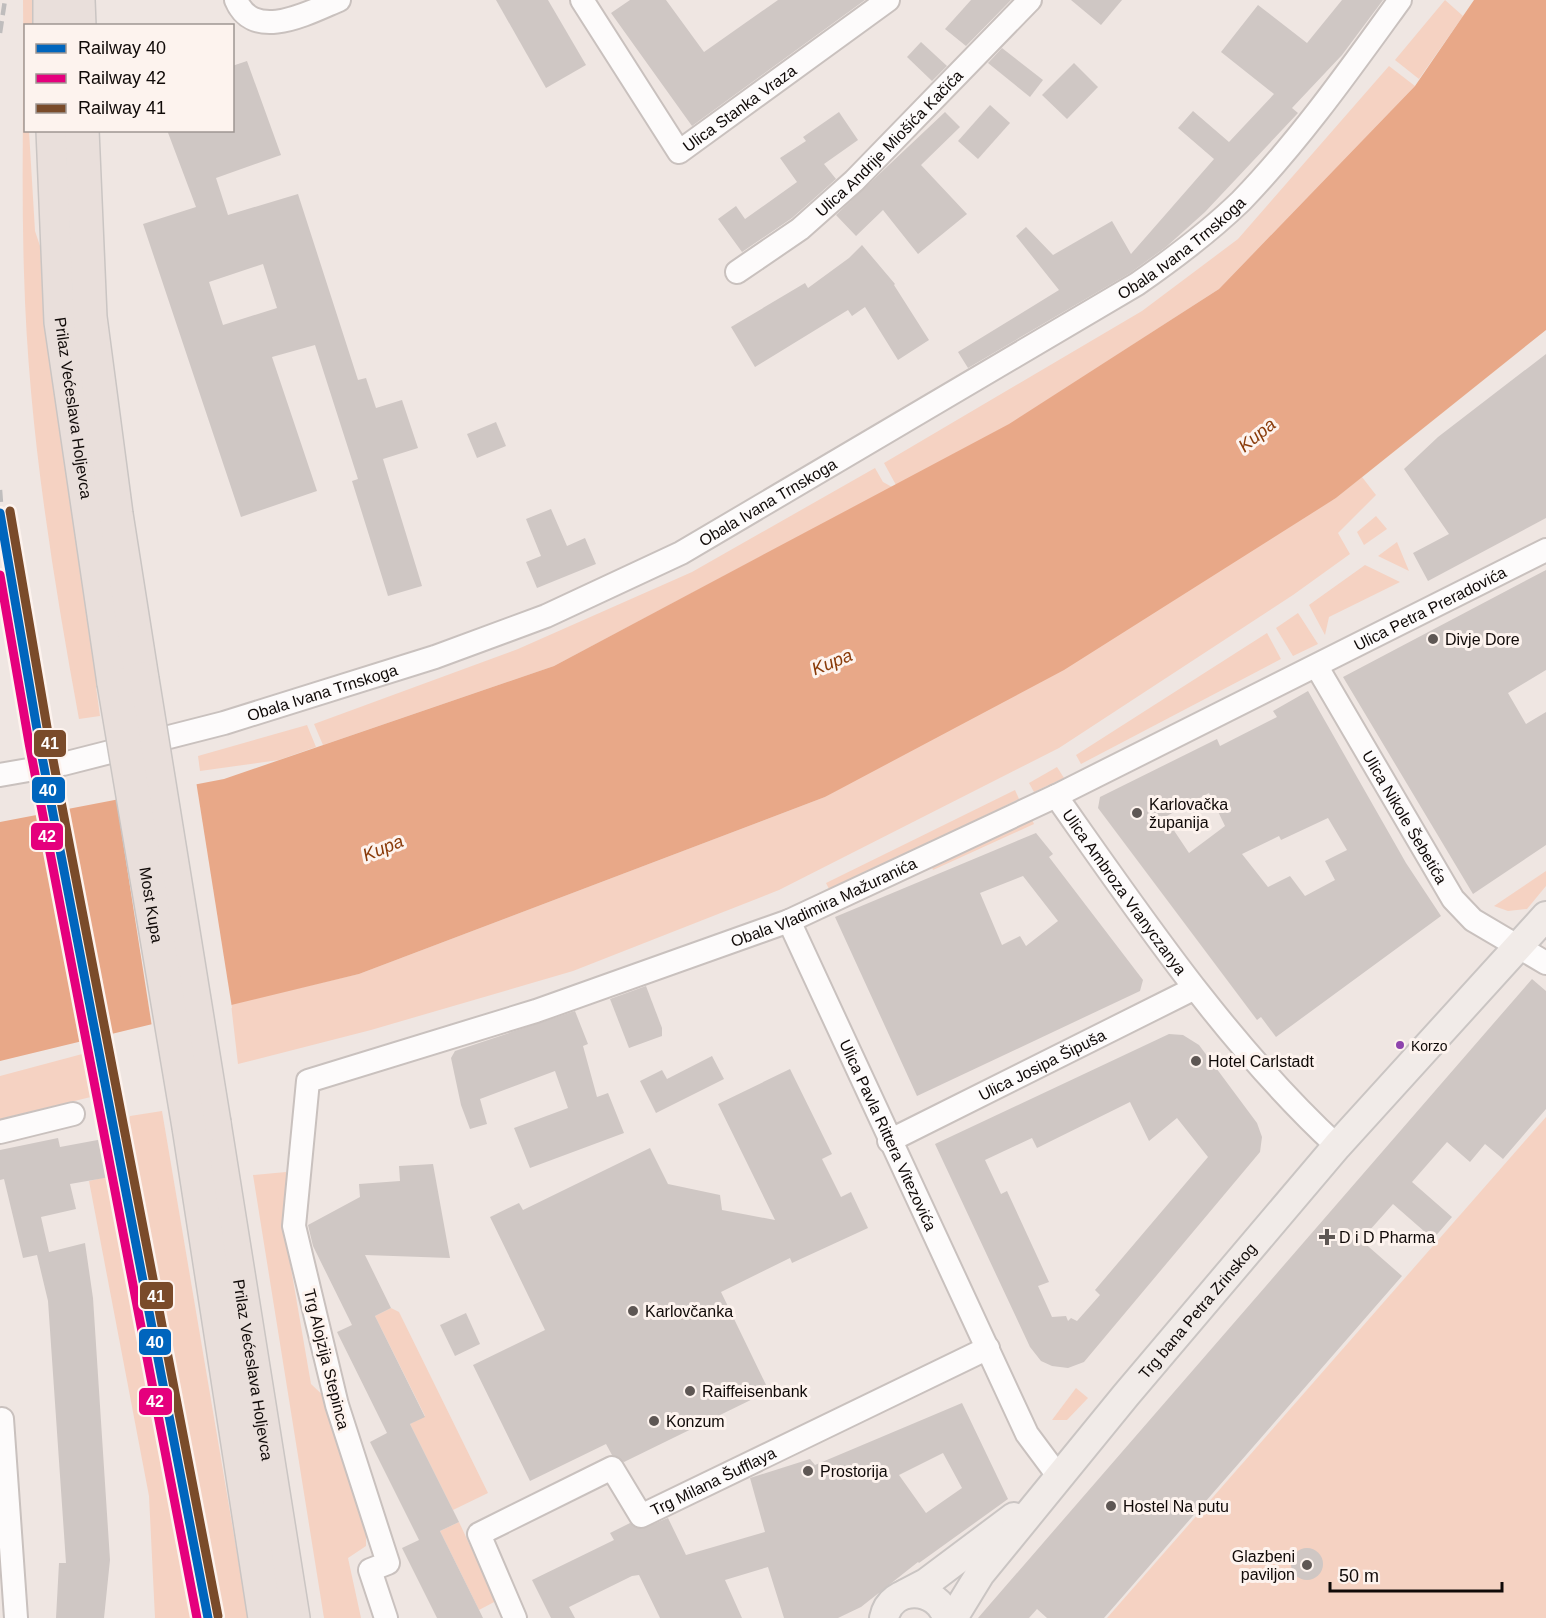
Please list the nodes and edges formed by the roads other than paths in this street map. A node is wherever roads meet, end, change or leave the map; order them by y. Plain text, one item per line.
1 (50, 0) edge
2 (78, 0) edge
3 (236, 0) edge
4 (339, 0) edge
5 (582, 0) edge
6 (888, 0) edge
7 (1030, 0) edge
8 (1400, 0) edge
9 (50, 24) edge
10 (79, 24) edge
11 (53, 132) edge
12 (81, 132) edge
13 (737, 272) dead end
14 (1546, 550) edge
15 (1317, 667) junction
16 (128, 681) junction
17 (0, 775) edge
18 (1056, 796) junction
19 (1546, 916) edge
20 (789, 921) junction
21 (1517, 948) junction
22 (1546, 963) edge
23 (1193, 988) junction
24 (308, 1082) joint
25 (73, 1114) dead end
26 (202, 1125) junction
27 (0, 1132) edge
28 (889, 1141) junction
29 (1336, 1146) junction
30 (988, 1348) junction
31 (2, 1419) dead end
32 (1059, 1477) junction
33 (1034, 1506) junction
34 (905, 1594) junction
35 (16, 1618) edge
36 (265, 1618) edge
37 (293, 1618) edge
38 (386, 1618) edge
39 (515, 1618) edge
40 (884, 1618) edge
41 (947, 1618) edge
42 (953, 1618) edge

1 - 9 highway
2 - 10 highway
3 - 4 street
5 - 6 street, Ulica Stanka Vraza
7 - 13 street, Ulica Andrije Miošića Kačića
8 - 17 street, Obala Ivana Trnskoga
11 - 16 highway, Prilaz Većeslava Holjevca
12 - 16 highway, Prilaz Većeslava Holjevca
14 - 15 street, Ulica Petra Preradovića
15 - 18 street, Obala Vladimira Mažuranića
15 - 21 street, Ulica Nikole Šebetića
16 - 26 highway, Most Kupa, bridge
18 - 20 street, Obala Vladimira Mažuranića
18 - 23 street, Ulica Ambroza Vranyczanya
19 - 21 main road, Trg bana Petra Zrinskog
20 - 24 street, Obala Vladimira Mažuranića
20 - 28 street, Ulica Pavla Rittera Vitezovića
21 - 22 street, Ulica Nikole Šebetića
21 - 29 main road, Trg bana Petra Zrinskog
23 - 28 street, Ulica Josipa Šipuša
23 - 29 street
24 - 38 street, Trg Alojzija Stepinca
25 - 27 street
26 - 36 highway, Prilaz Većeslava Holjevca
26 - 37 highway, Prilaz Većeslava Holjevca
28 - 30 street, Ulica Pavla Rittera Vitezovića
29 - 32 main road, Trg bana Petra Zrinskog
30 - 32 street
30 - 39 street, Trg Milana Šufflaya
31 - 35 street
32 - 33 main road, Trg bana Petra Zrinskog
33 - 34 main road, Trg bana Petra Zrinskog
33 - 42 main road, Trg bana Petra Zrinskog
34 - 40 main road, Trg bana Petra Zrinskog
34 - 41 main road

